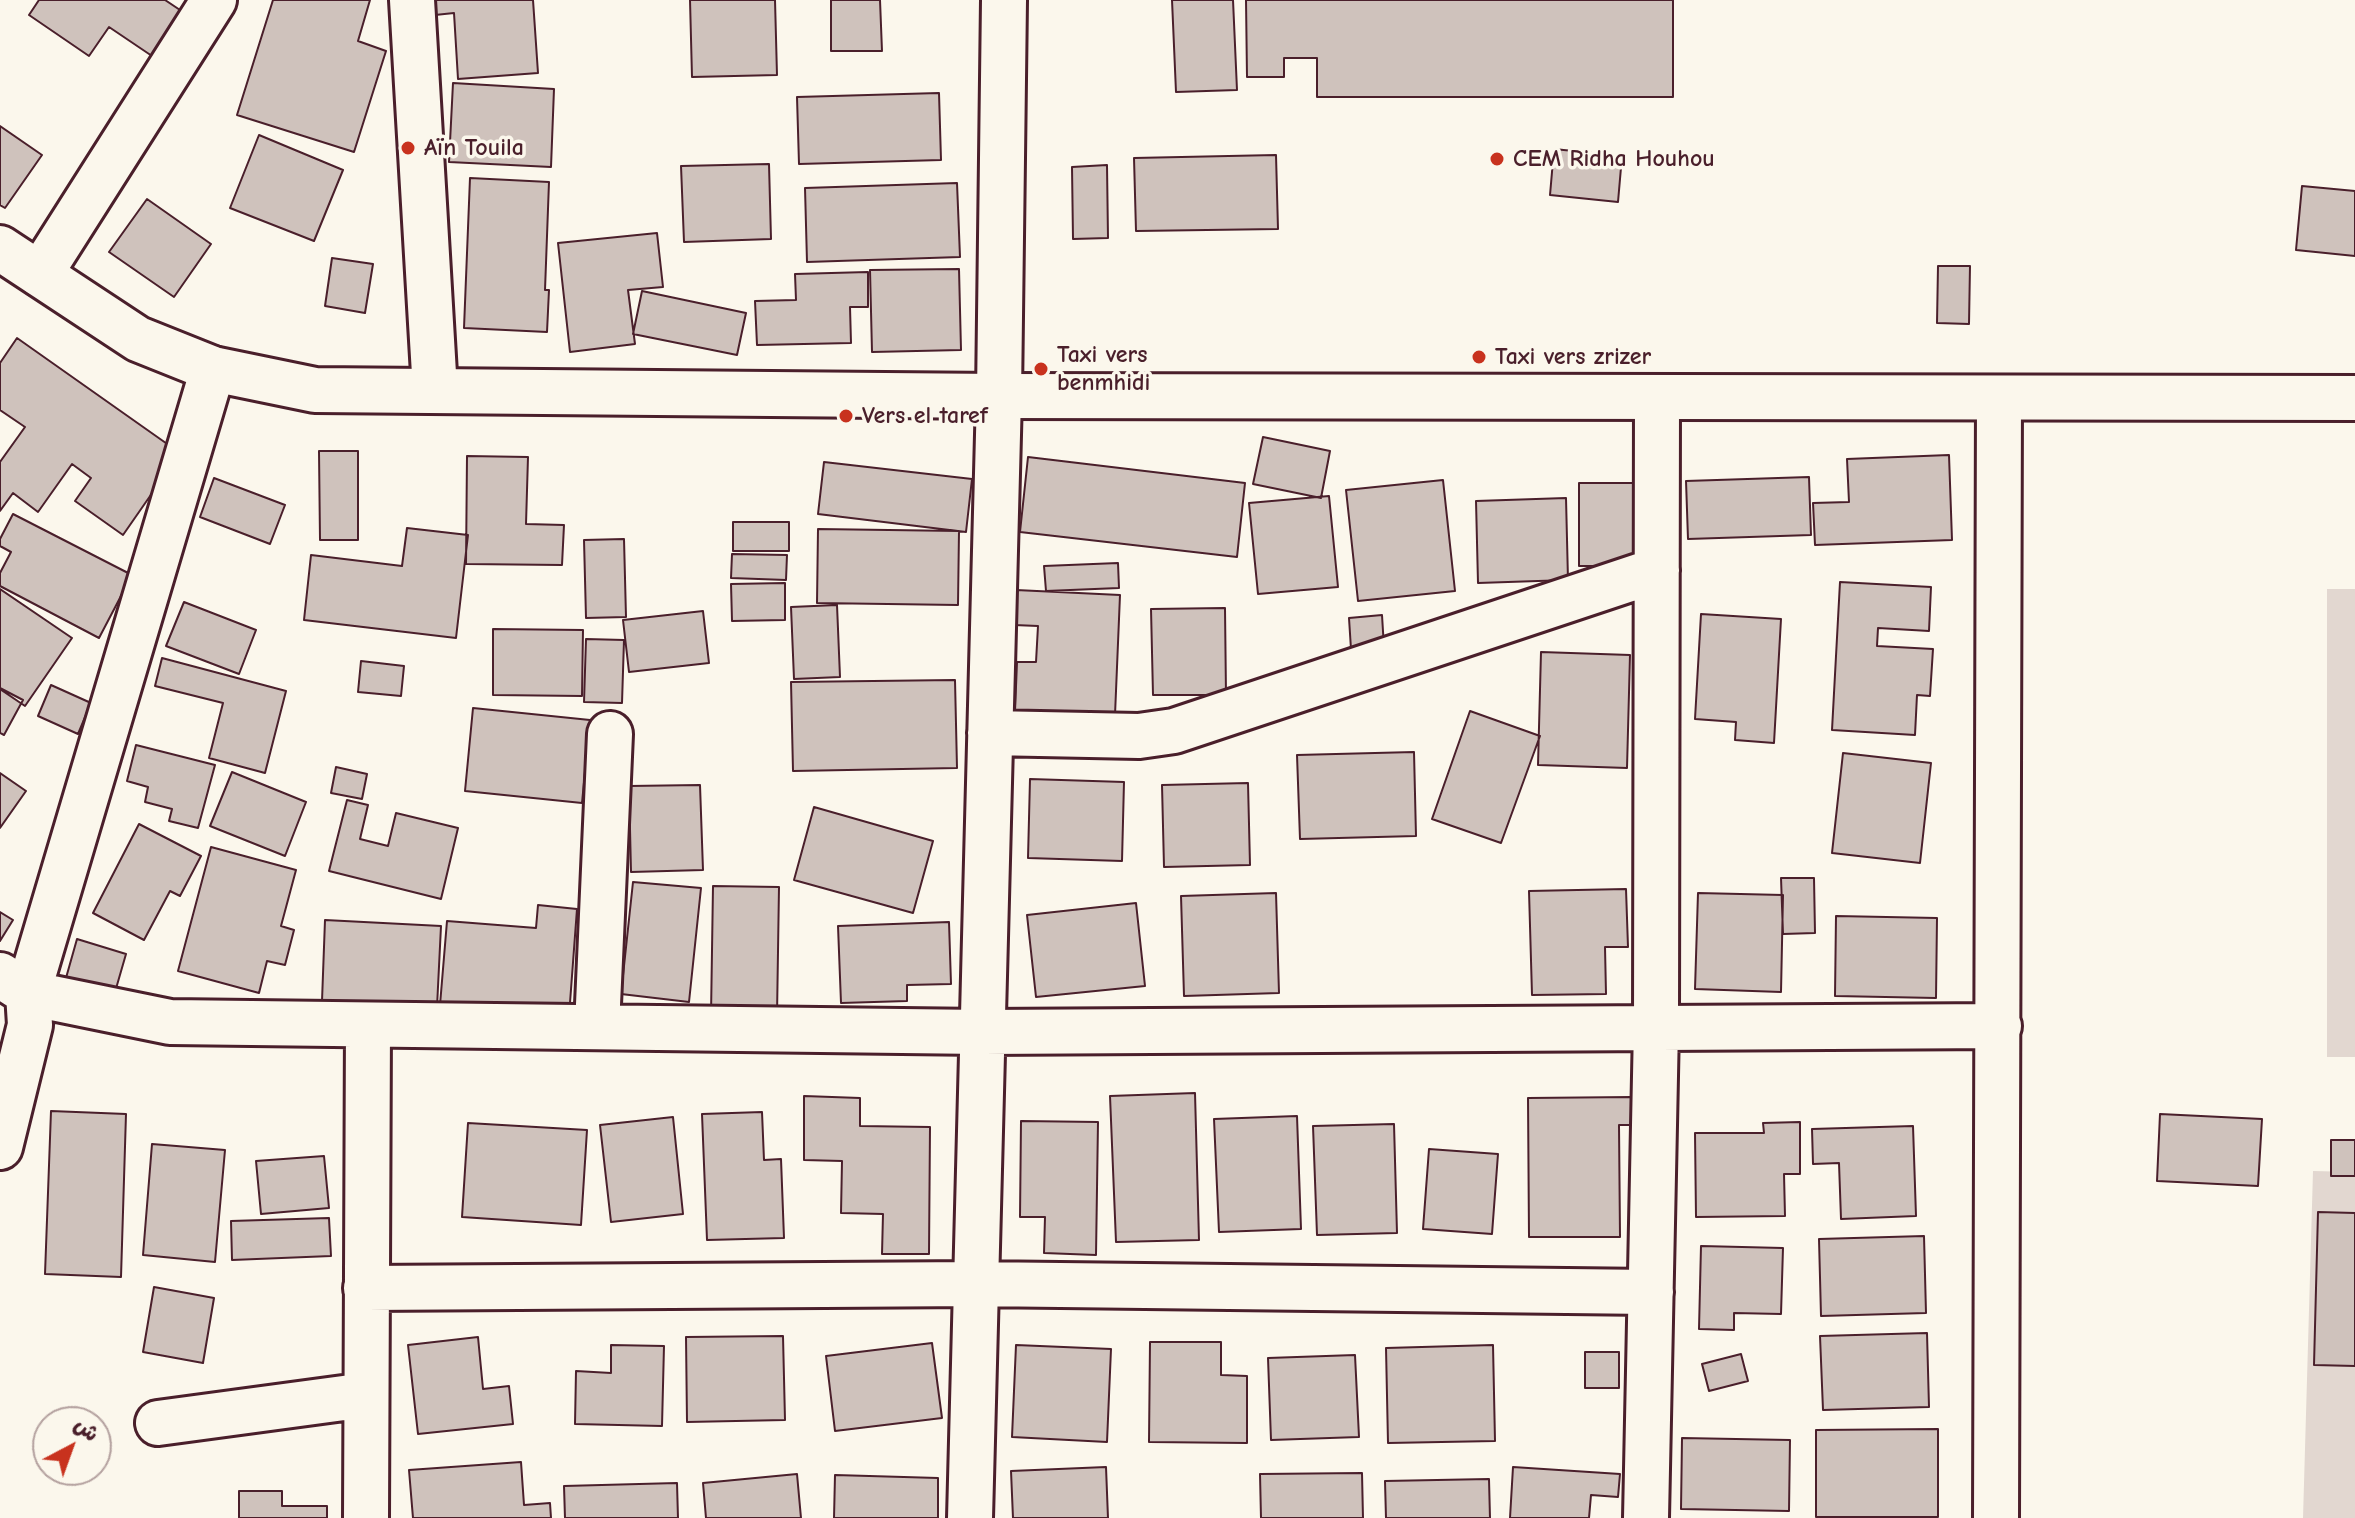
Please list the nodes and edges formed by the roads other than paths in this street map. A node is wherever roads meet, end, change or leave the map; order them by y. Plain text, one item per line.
1 (214, 0) edge
2 (412, 0) edge
3 (1004, 0) edge
4 (0, 248) edge
5 (40, 274) junction
6 (213, 369) junction
7 (435, 391) junction
8 (999, 396) junction
9 (1657, 397) junction
10 (1999, 398) junction
11 (2355, 398) edge
12 (1657, 570) junction
13 (990, 733) junction
14 (610, 734) dead end
15 (14, 984) edge
16 (368, 1025) junction
17 (1999, 1026) junction
18 (597, 1027) junction
19 (1656, 1027) junction
20 (983, 1032) junction
21 (0, 1147) edge
22 (976, 1284) junction
23 (366, 1288) junction
24 (1651, 1292) junction
25 (366, 1395) junction
26 (158, 1423) dead end
27 (366, 1518) edge
28 (970, 1518) edge
29 (1646, 1518) edge
30 (1996, 1518) edge

1 - 5 street
2 - 7 street
3 - 8 street
4 - 5 street
5 - 6 street
6 - 7 street
6 - 15 street
7 - 8 street
8 - 9 street
8 - 13 street
9 - 10 street
9 - 12 street
10 - 11 street
10 - 17 street
12 - 13 street
12 - 19 street
13 - 20 street
14 - 18 street
15 - 16 street
15 - 21 street
16 - 18 street
16 - 23 street
17 - 19 street
17 - 30 street
18 - 20 street
19 - 20 street
19 - 24 street
20 - 22 street
22 - 23 street
22 - 24 street
22 - 28 street
23 - 25 street
24 - 29 street
25 - 26 street
25 - 27 street

